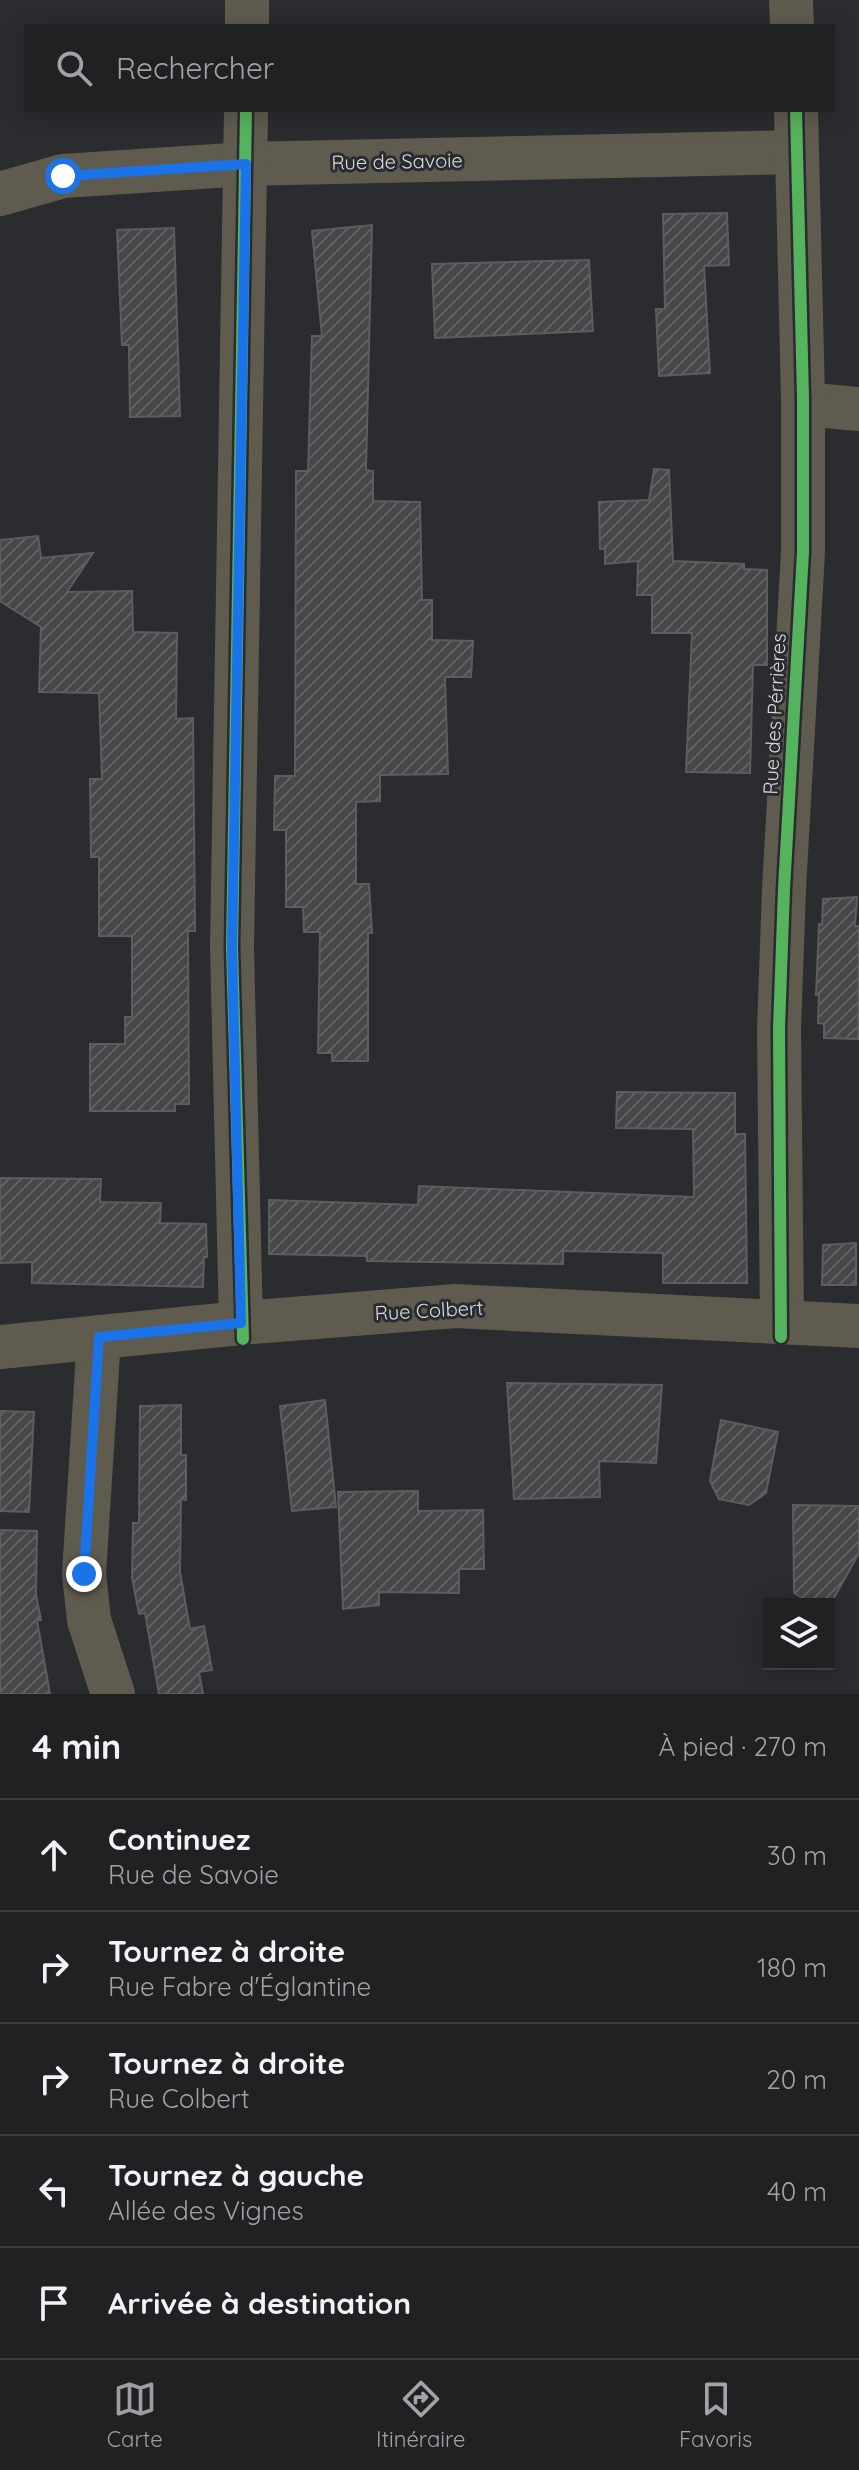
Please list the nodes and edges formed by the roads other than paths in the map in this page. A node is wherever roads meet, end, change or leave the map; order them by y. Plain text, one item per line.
1 (247, 0) edge
2 (791, 0) edge
3 (247, 24) edge
4 (792, 24) edge
5 (246, 112) edge
6 (796, 131) edge
7 (246, 164) junction
8 (0, 194) edge
9 (803, 404) junction
10 (859, 409) edge
11 (782, 1321) junction
12 (241, 1323) junction
13 (859, 1326) edge
14 (99, 1337) junction
15 (0, 1347) edge
16 (113, 1694) edge

1 - 3 street
2 - 4 street
5 - 7 street
6 - 7 street, Rue de Savoie
6 - 9 street, Rue des Pérrières
7 - 8 street, Rue de Savoie
7 - 12 street
9 - 10 street
9 - 11 street, Rue des Pérrières
11 - 12 street, Rue Colbert
11 - 13 street, Rue Colbert
12 - 14 street, Rue Colbert
14 - 15 street, Rue Colbert
14 - 16 street

